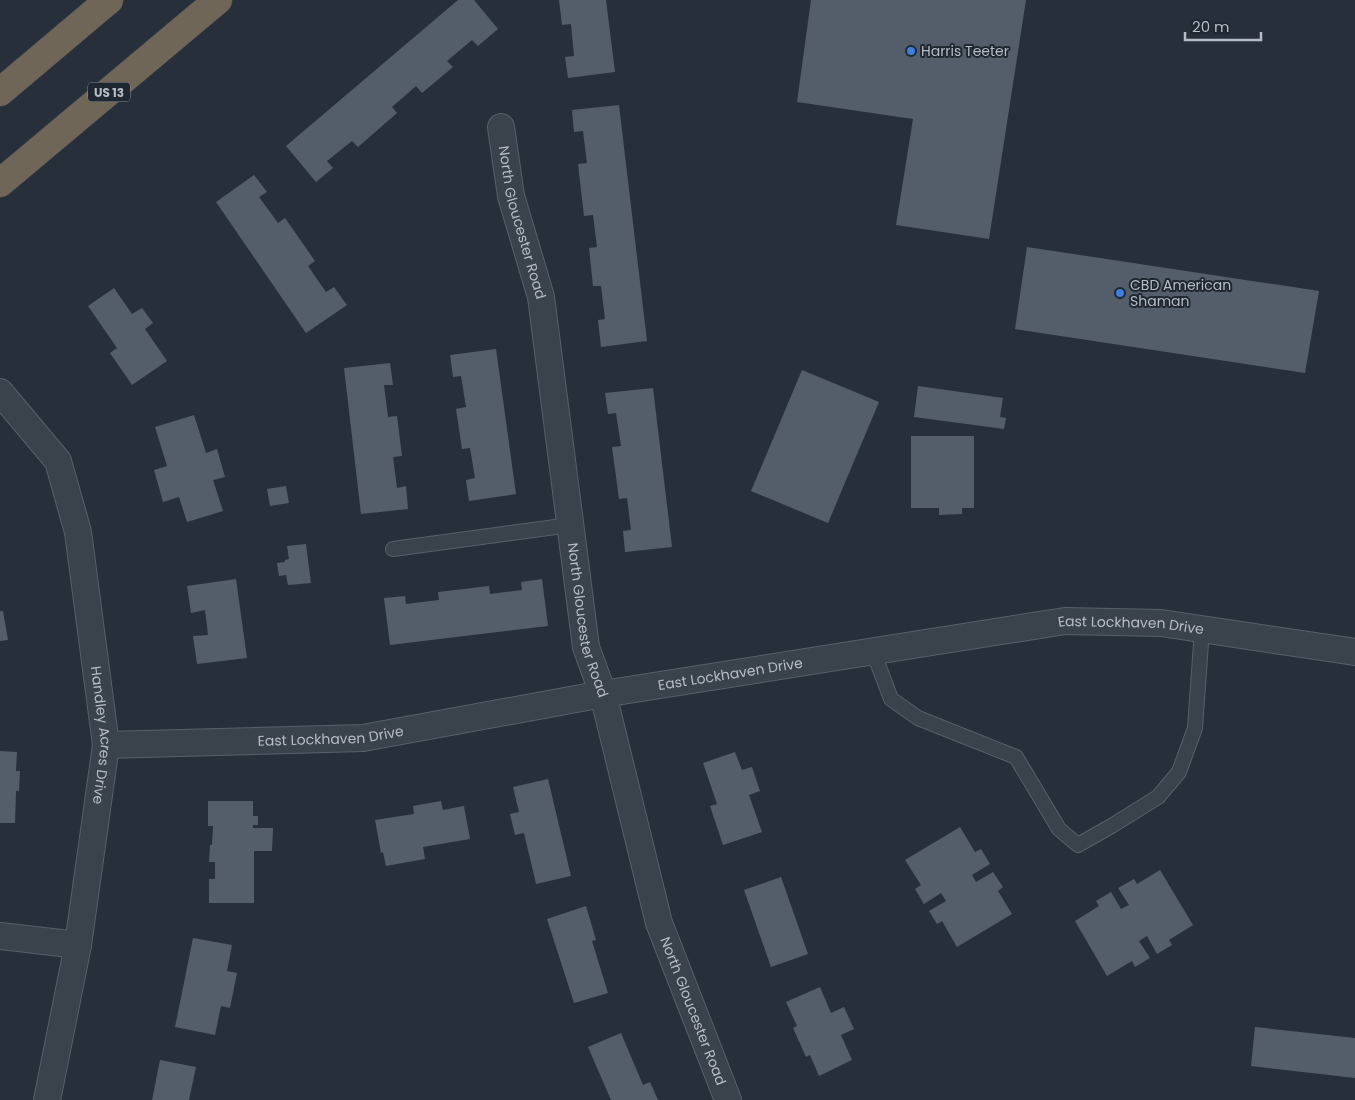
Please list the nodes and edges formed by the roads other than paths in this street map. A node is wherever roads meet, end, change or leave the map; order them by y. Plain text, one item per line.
1 (109, 0) edge
2 (218, 0) edge
3 (0, 92) edge
4 (502, 127) dead end
5 (0, 183) edge
6 (0, 392) edge
7 (570, 525) junction
8 (393, 549) dead end
9 (1202, 629) junction
10 (873, 651) junction
11 (1355, 652) edge
12 (602, 694) junction
13 (106, 745) junction
14 (0, 936) edge
15 (78, 944) junction
16 (47, 1100) edge
17 (728, 1100) edge

1 - 3 highway
2 - 5 highway, US 13
4 - 7 street, North Gloucester Road
6 - 13 street, Handley Acres Drive
7 - 8 lane
7 - 12 street, North Gloucester Road
9 - 10 street, East Lockhaven Drive
9 - 10 lane
9 - 11 street, East Lockhaven Drive
10 - 12 street, East Lockhaven Drive
12 - 13 street, East Lockhaven Drive
12 - 17 street, North Gloucester Road
13 - 15 street, Handley Acres Drive
14 - 15 street
15 - 16 street, Handley Acres Drive

